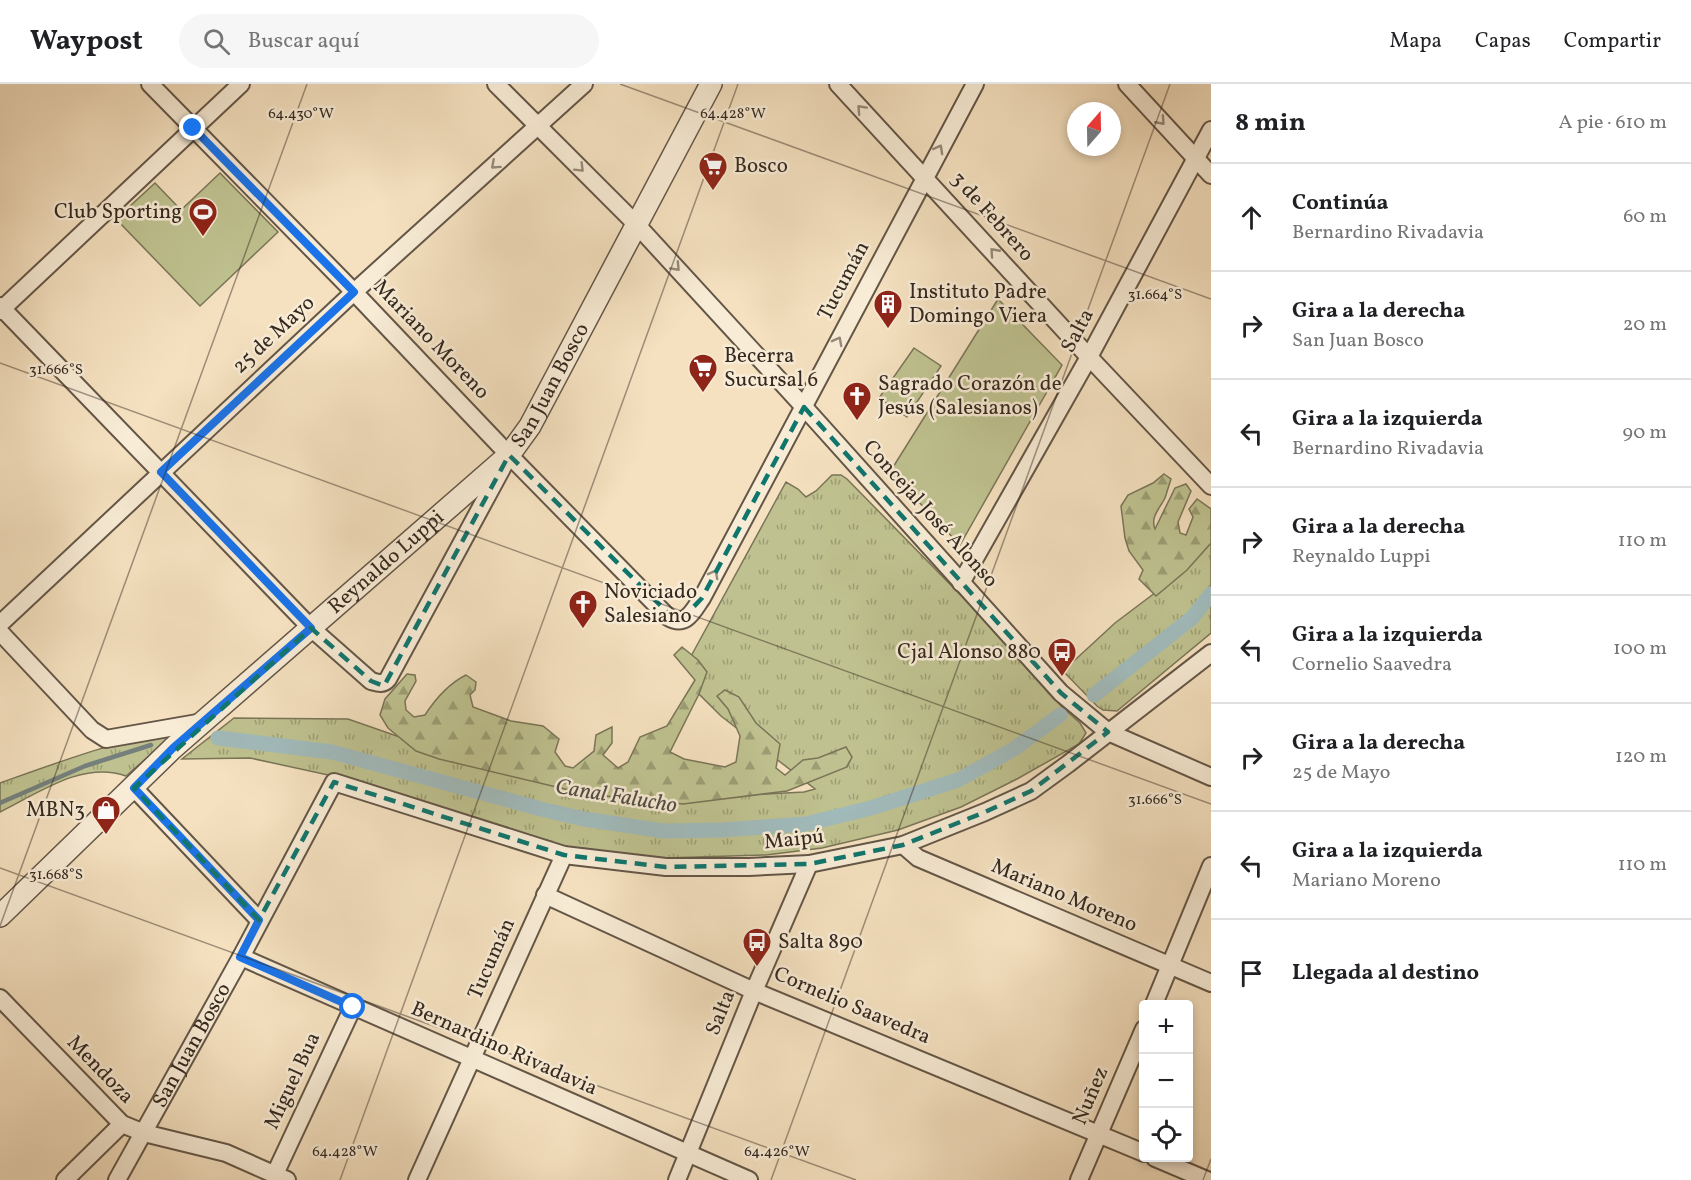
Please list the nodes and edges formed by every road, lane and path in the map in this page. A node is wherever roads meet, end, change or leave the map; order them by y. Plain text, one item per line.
1 (150, 84) edge
2 (241, 84) edge
3 (496, 84) edge
4 (584, 84) edge
5 (711, 84) edge
6 (838, 84) edge
7 (975, 84) edge
8 (1127, 84) edge
9 (539, 126) junction
10 (193, 128) junction
11 (1211, 130) edge
12 (1195, 159) junction
13 (1211, 175) edge
14 (924, 176) junction
15 (636, 224) junction
16 (354, 292) junction
17 (1, 309) edge
18 (1089, 357) junction
19 (804, 406) junction
20 (509, 455) junction
21 (161, 472) junction
22 (1211, 486) edge
23 (961, 583) junction
24 (681, 621) joint
25 (0, 624) edge
26 (311, 628) junction
27 (0, 632) edge
28 (1211, 653) edge
29 (203, 722) junction
30 (1108, 732) junction
31 (1211, 777) edge
32 (334, 782) joint
33 (134, 788) junction
34 (903, 845) junction
35 (564, 855) junction
36 (809, 864) junction
37 (1211, 866) edge
38 (545, 895) junction
39 (0, 916) edge
40 (259, 920) junction
41 (240, 957) junction
42 (1170, 966) junction
43 (1211, 983) edge
44 (754, 990) junction
45 (0, 998) edge
46 (1156, 1000) edge
47 (353, 1007) junction
48 (1139, 1039) edge
49 (471, 1059) junction
50 (122, 1124) junction
51 (144, 1133) junction
52 (1100, 1134) junction
53 (1139, 1151) edge
54 (688, 1154) junction
55 (1164, 1162) edge
56 (281, 1177) edge
57 (65, 1180) edge
58 (117, 1180) edge
59 (417, 1180) edge
60 (677, 1180) edge
61 (749, 1180) edge
62 (1079, 1180) edge
63 (1207, 1180) edge

1 - 10 street, Mariano Moreno
2 - 10 street
3 - 9 street, Concejal José Alonso
4 - 9 street, 25 de Mayo
5 - 15 street, San Juan Bosco
14 -> 6 street, 3 de Febrero
14 -> 7 street, Tucumán
8 -> 12 street
9 -> 15 street, Concejal José Alonso
9 -> 16 street, 25 de Mayo
10 - 16 street, Mariano Moreno
10 - 17 street
11 - 12 street, Salta
12 - 13 street
12 - 18 street, Salta
18 -> 14 street, 3 de Febrero
19 -> 14 street, Tucumán
15 -> 19 street, Concejal José Alonso
15 - 20 street, San Juan Bosco
16 - 20 street, Mariano Moreno
16 - 21 street, 25 de Mayo
17 - 21 street
18 - 22 street, 3 de Febrero
18 - 23 street, Salta
19 - 23 street, Concejal José Alonso
24 -> 19 street, Tucumán
20 - 24 street, Mariano Moreno
20 - 26 street, Reynaldo Luppi
20 - 26 street, San Juan Bosco
21 - 25 street, 25 de Mayo
21 - 26 street
23 - 30 street, Concejal José Alonso
26 - 29 street, Reynaldo Luppi
27 - 29 street
28 - 30 street, Maipú
29 - 33 street, Reynaldo Luppi
30 - 31 street, Concejal José Alonso
30 - 34 street, Maipú
32 - 35 street, Maipú
32 - 40 street, San Juan Bosco
33 - 39 street, Reynaldo Luppi
33 - 40 street
34 - 36 street, Maipú
34 - 42 street, Mariano Moreno
35 - 36 street, Maipú
35 - 38 street, Tucumán
36 - 44 street, Salta
37 - 42 street
38 - 44 street, Cornelio Saavedra
38 - 49 street, Tucumán
40 - 41 street, San Juan Bosco
41 - 47 street, Bernardino Rivadavia
41 - 51 street, San Juan Bosco
42 - 43 street, Mariano Moreno
42 - 46 street
44 - 52 street, Cornelio Saavedra
44 - 54 street, Salta
45 - 50 street, Mendoza
47 - 49 street, Bernardino Rivadavia
47 - 56 street, Miguel Bua
48 - 52 street, Nuñez
49 - 54 street, Bernardino Rivadavia
49 - 59 street, Tucumán
50 - 51 street, Mendoza
50 - 57 street
51 - 56 street, Mendoza
51 - 58 street, San Juan Bosco
52 - 53 street, Cornelio Saavedra
52 - 62 street, Nuñez
54 - 60 street, Salta
54 - 61 street, Bernardino Rivadavia
55 - 63 street

